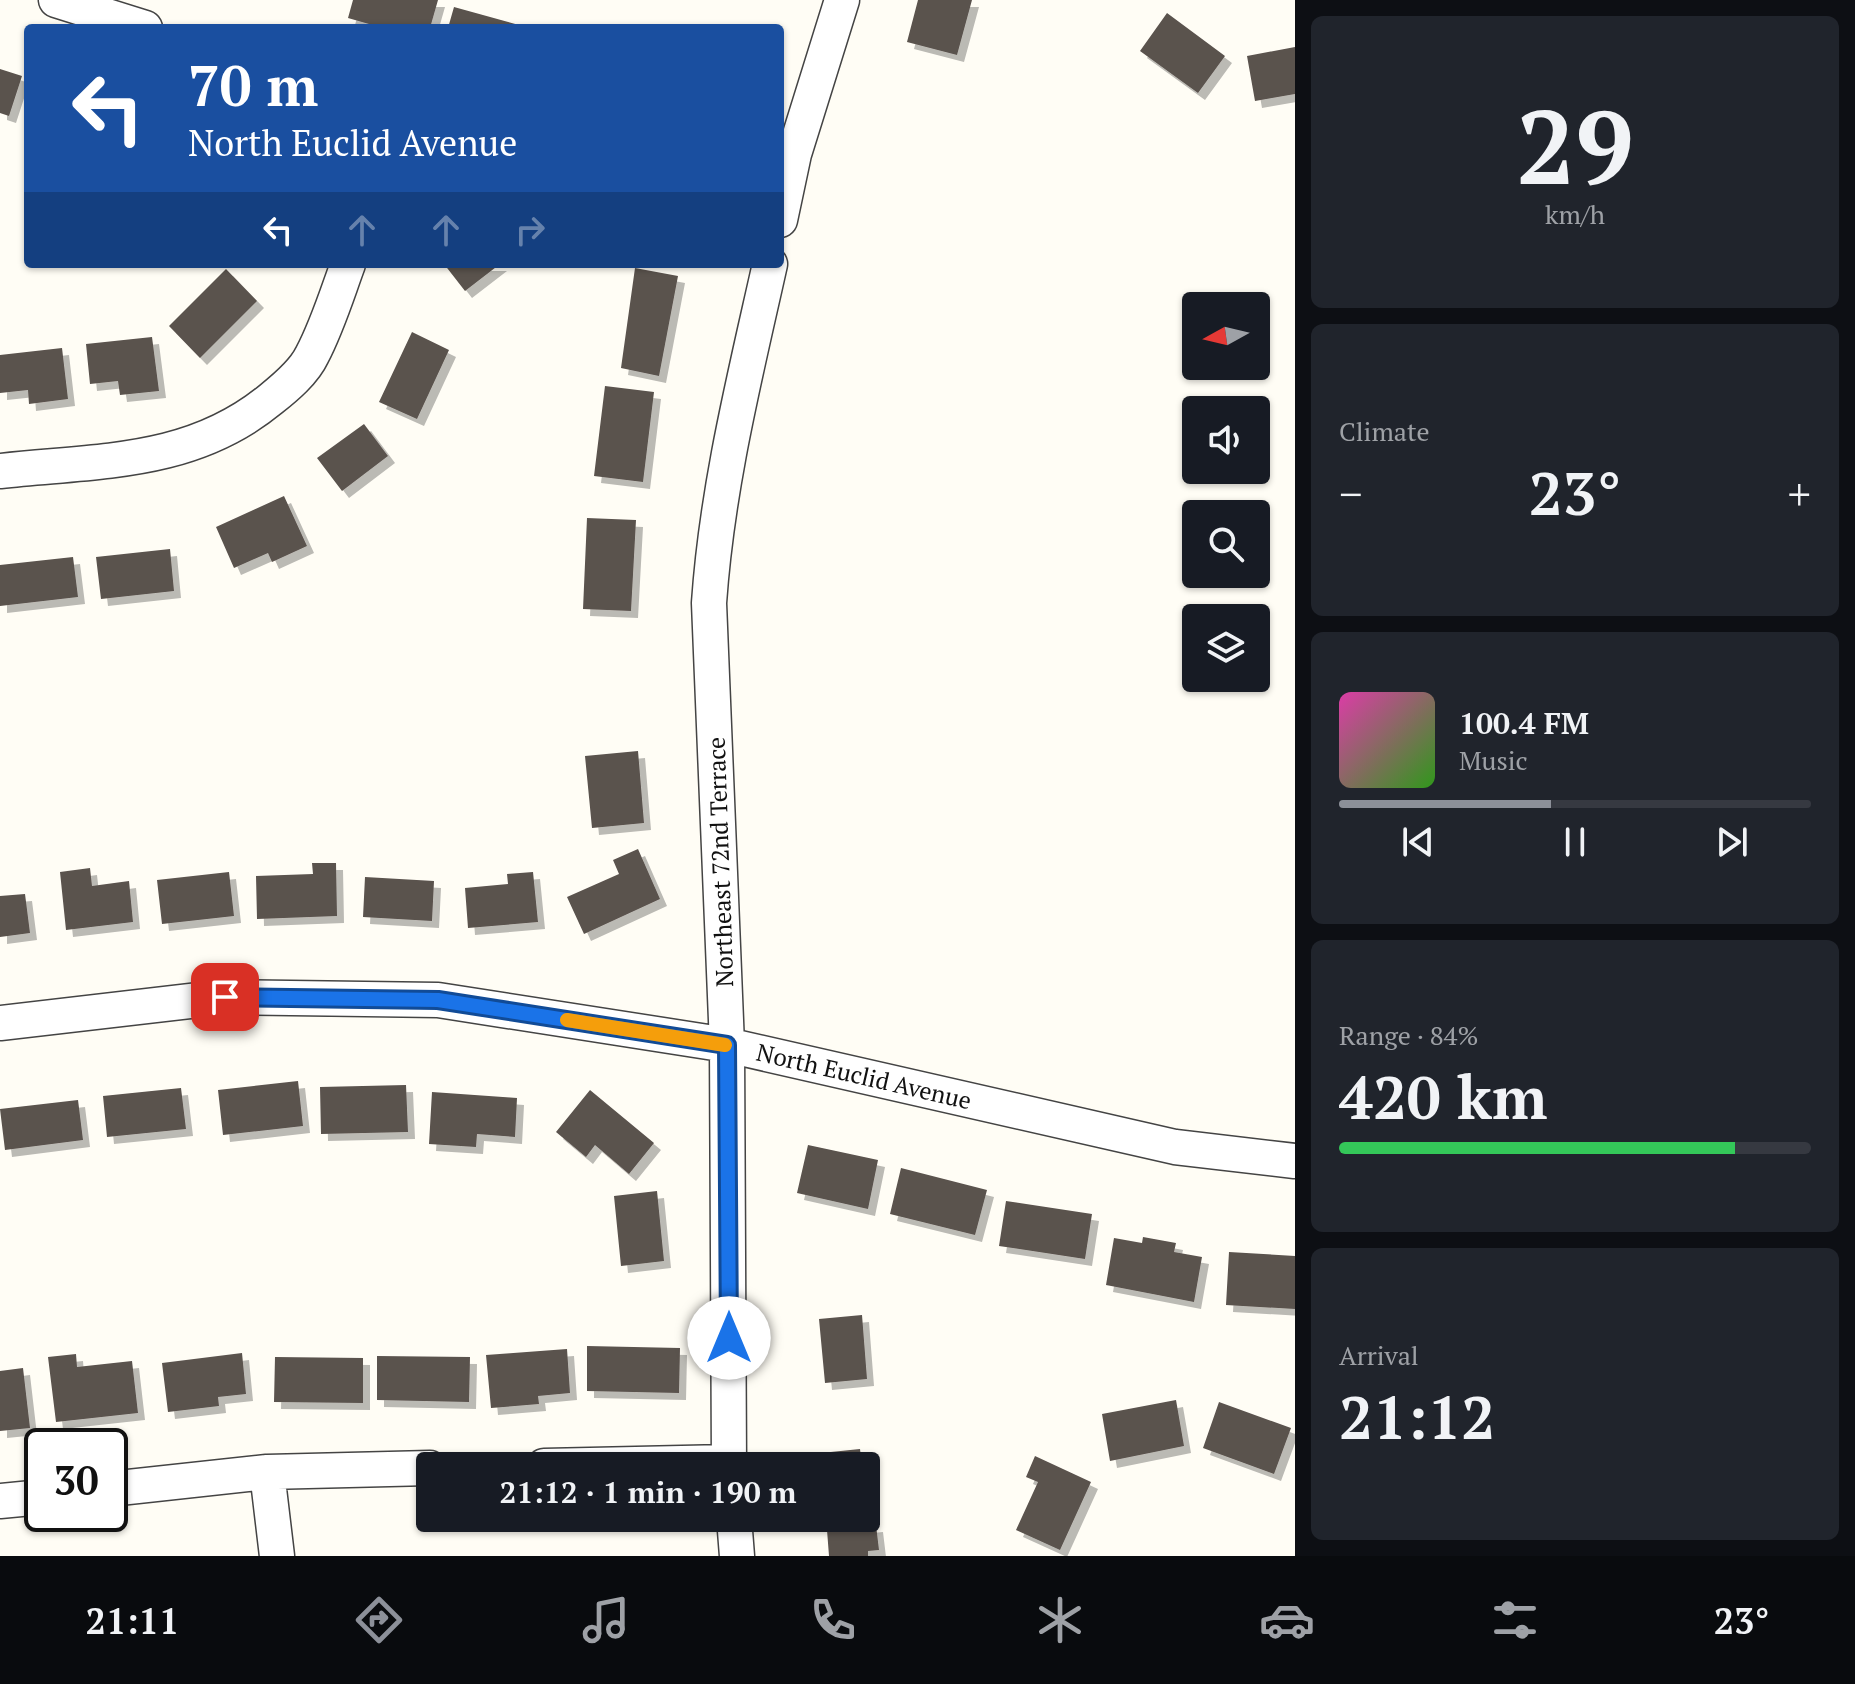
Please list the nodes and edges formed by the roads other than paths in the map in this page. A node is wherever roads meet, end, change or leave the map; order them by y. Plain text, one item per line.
1 (56, 0) edge
2 (842, 0) edge
3 (132, 24) edge
4 (784, 201) edge
5 (346, 268) edge
6 (769, 268) edge
7 (0, 471) edge
8 (0, 1023) edge
9 (727, 1045) junction
10 (1295, 1161) edge
11 (729, 1452) edge
12 (416, 1468) edge
13 (267, 1472) junction
14 (128, 1487) edge
15 (24, 1499) edge
16 (0, 1501) edge
17 (735, 1532) edge
18 (277, 1556) edge
19 (737, 1556) edge

1 - 3 street
2 - 4 street
5 - 7 street
6 - 9 street, Northeast 72nd Terrace
8 - 9 street, North Euclid Avenue
9 - 10 street, North Euclid Avenue
9 - 11 street, Northeast 72nd Terrace
12 - 13 street
13 - 14 street
13 - 18 street
15 - 16 street
17 - 19 street

